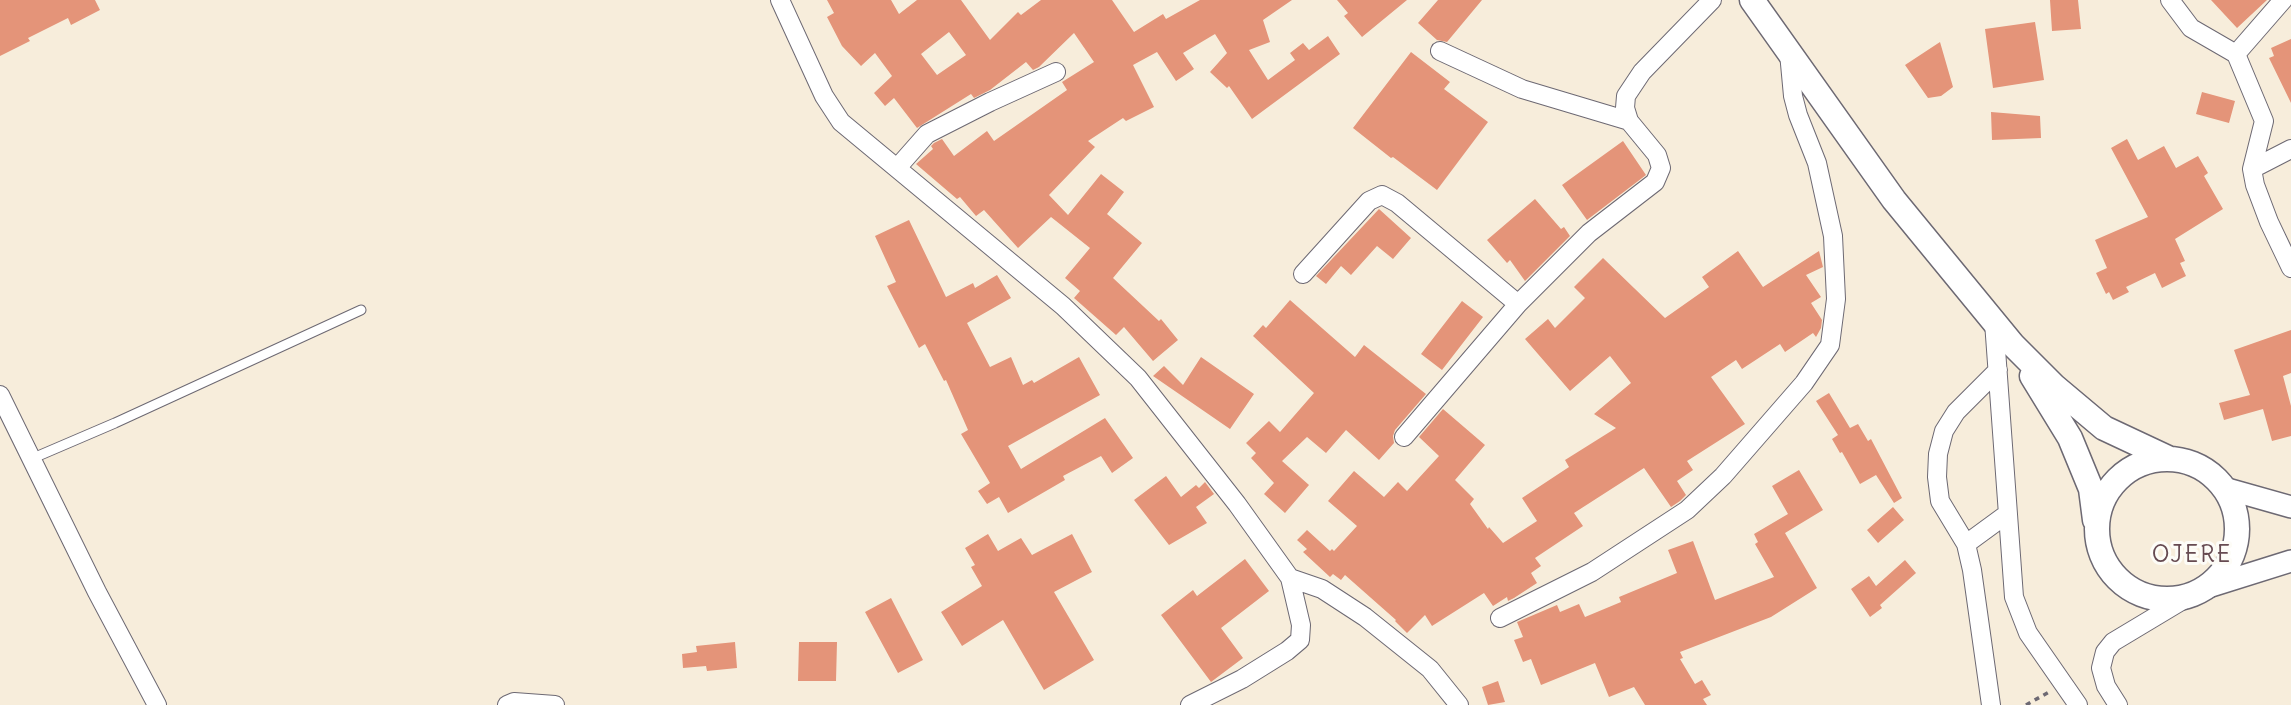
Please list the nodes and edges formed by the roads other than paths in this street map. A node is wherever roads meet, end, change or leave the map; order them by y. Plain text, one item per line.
1 (780, 0) edge
2 (1712, 0) edge
3 (1752, 0) edge
4 (2170, 0) edge
5 (2283, 0) edge
6 (1440, 51) dead end
7 (1788, 51) junction
8 (2236, 54) junction
9 (1056, 72) dead end
10 (1629, 121) junction
11 (2291, 149) edge
12 (897, 168) junction
13 (2252, 169) junction
14 (2291, 268) edge
15 (1303, 274) dead end
16 (1518, 304) junction
17 (361, 310) dead end
18 (1994, 322) junction
19 (2013, 345) junction
20 (1998, 370) junction
21 (0, 395) edge
22 (1404, 437) dead end
23 (2168, 458) junction
24 (31, 459) junction
25 (2224, 488) junction
26 (2291, 507) edge
27 (2007, 514) junction
28 (2097, 528) junction
29 (1966, 544) junction
30 (2291, 561) edge
31 (1290, 578) junction
32 (2198, 592) junction
33 (1500, 618) dead end
34 (157, 705) edge
35 (507, 705) edge
36 (555, 705) edge
37 (1190, 705) edge
38 (1459, 705) edge
39 (1991, 705) edge
40 (2078, 705) edge
41 (2118, 705) edge

1 - 12 street
2 - 10 street
3 - 7 main road
4 - 8 street
5 - 8 street
6 - 10 street
7 - 18 main road
7 - 33 street
8 - 13 street
9 - 12 street
10 - 16 street
11 - 13 street
12 - 31 street
13 - 14 street
15 - 16 street
16 - 22 street
17 - 24 lane
18 - 19 main road
18 - 20 street
19 - 23 main road
19 - 28 main road
20 - 27 street
20 - 29 street
21 - 24 street
23 - 25 main road
23 - 28 main road
24 - 34 street
25 - 26 street
25 - 32 main road
27 - 29 street
27 - 40 street
28 - 32 main road
29 - 39 street
30 - 32 street
31 - 37 street
31 - 38 street
32 - 41 street
35 - 36 street

